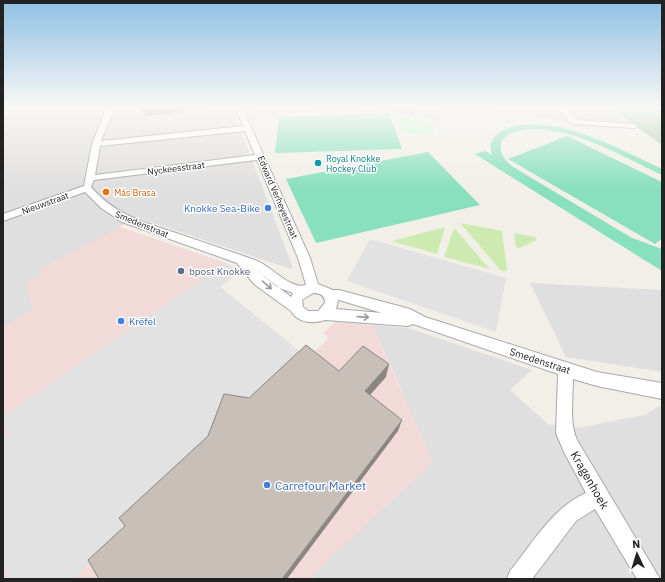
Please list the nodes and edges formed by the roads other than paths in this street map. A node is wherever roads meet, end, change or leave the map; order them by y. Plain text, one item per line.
1 (100, 134) edge
2 (189, 134) edge
3 (251, 134) edge
4 (96, 144) junction
5 (261, 158) junction
6 (88, 183) junction
7 (3, 218) edge
8 (241, 260) junction
9 (308, 290) junction
10 (330, 295) junction
11 (296, 307) junction
12 (324, 314) junction
13 (420, 321) junction
14 (566, 370) junction
15 (662, 391) edge
16 (599, 497) junction
17 (518, 579) edge
18 (649, 579) edge

1 - 4 street
2 - 4 street
3 - 5 street, Edward Verheyestraat
4 - 6 street
5 - 6 street, Nyckeesstraat
5 - 9 street, Edward Verheyestraat
6 - 7 street, Nieuwstraat
6 - 8 street, Smedenstraat
8 - 9 street, Smedenstraat
8 -> 11 street, Smedenstraat
9 - 10 street
9 - 11 street
10 - 12 street
10 - 13 street, Smedenstraat
11 - 12 street
12 -> 13 street, Smedenstraat
13 - 14 street, Smedenstraat
14 - 15 street, Smedenstraat
14 - 16 street, Kragenhoek
16 - 17 street
16 - 18 street, Kragenhoek

